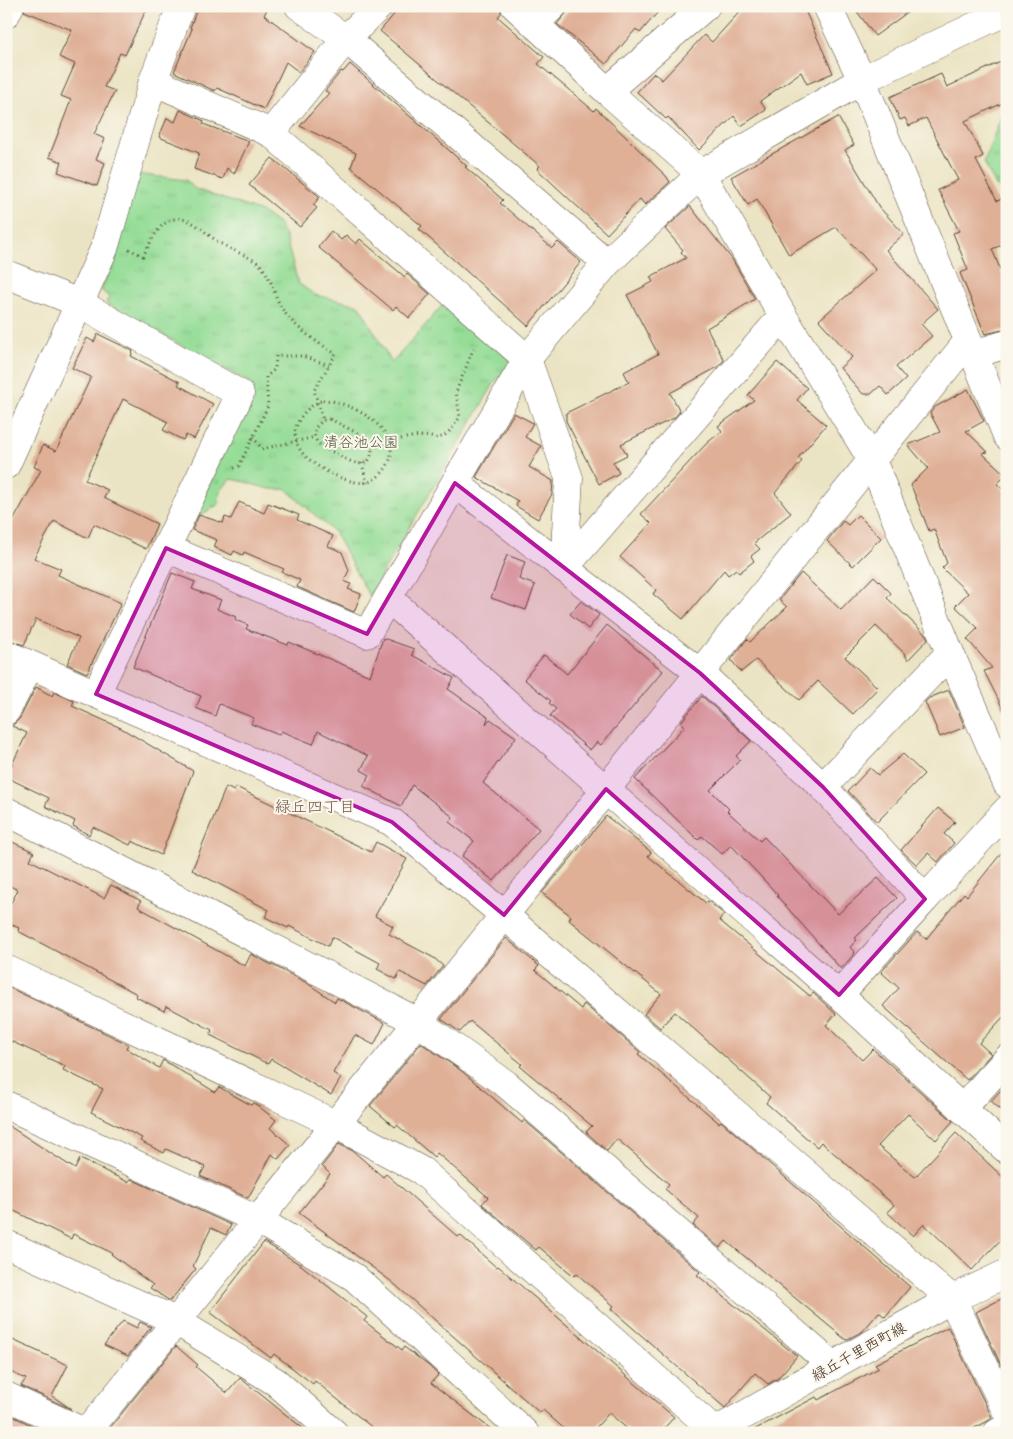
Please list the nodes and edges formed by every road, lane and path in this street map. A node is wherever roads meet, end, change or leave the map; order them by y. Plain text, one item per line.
1 (10, 6) edge
2 (181, 6) edge
3 (298, 6) edge
4 (379, 6) edge
5 (515, 6) edge
6 (706, 6) edge
7 (827, 6) edge
8 (1007, 11) edge
9 (6, 14) edge
10 (544, 15) edge
11 (346, 39) junction
12 (862, 80) junction
13 (153, 81) junction
14 (607, 90) junction
15 (271, 133) junction
16 (701, 174) junction
17 (107, 237) junction
18 (607, 263) junction
19 (6, 274) edge
20 (80, 304) junction
21 (783, 316) junction
22 (492, 329) junction
23 (1007, 344) edge
24 (971, 347) junction
25 (527, 359) junction
26 (329, 365) junction
27 (318, 402) junction
28 (323, 420) junction
29 (1007, 436) edge
30 (315, 437) junction
31 (296, 441) junction
32 (390, 443) junction
33 (372, 447) junction
34 (8, 455) edge
35 (872, 460) junction
36 (362, 463) junction
37 (367, 482) junction
38 (455, 483) junction
39 (166, 548) junction
40 (564, 568) junction
41 (388, 598) junction
42 (950, 653) junction
43 (18, 660) edge
44 (700, 672) junction
45 (96, 694) junction
46 (6, 711) edge
47 (1007, 784) edge
48 (823, 787) junction
49 (606, 789) junction
50 (1007, 810) edge
51 (6, 811) edge
52 (925, 899) junction
53 (504, 915) junction
54 (6, 969) edge
55 (839, 995) junction
56 (418, 1022) junction
57 (1007, 1059) edge
58 (6, 1105) edge
59 (962, 1109) junction
60 (335, 1124) junction
61 (1007, 1150) edge
62 (258, 1220) junction
63 (6, 1244) edge
64 (1007, 1273) edge
65 (952, 1299) junction
66 (176, 1321) junction
67 (833, 1366) junction
68 (6, 1396) edge
69 (1007, 1412) edge
70 (1007, 1428) edge
71 (713, 1432) edge
72 (86, 1433) edge
73 (334, 1433) edge
74 (525, 1433) edge
75 (997, 1433) edge

1 - 9 street
2 - 13 street
3 - 11 street
4 - 11 street
5 - 10 street
6 - 14 street
7 - 12 street
8 - 12 street
10 - 14 street
11 - 15 street
11 - 18 street
12 - 16 street
12 - 24 street
13 - 15 street
13 - 17 street
14 - 16 street
15 - 22 street
16 - 18 street
16 - 21 street
17 - 20 street
17 - 26 path
18 - 25 street
19 - 20 street
20 - 34 street
20 - 39 street
21 - 35 street
21 - 40 street
22 - 25 street
22 - 32 path
23 - 24 street
24 - 29 street
24 - 35 street
25 - 38 street
25 - 40 street
26 - 27 path
26 - 31 path
27 - 28 path
27 - 31 path
27 - 32 path
28 - 30 path
28 - 33 path
30 - 31 path
30 - 36 path
31 - 37 path
32 - 33 path
32 - 37 path
33 - 36 path
35 - 42 street
35 - 44 street
36 - 37 path
38 - 40 street
38 - 41 street
39 - 41 street
39 - 45 street
40 - 44 street
41 - 49 street
42 - 47 street
42 - 48 street
43 - 45 street
43 - 46 street
44 - 48 street
44 - 49 street
45 - 53 street
48 - 52 street
49 - 53 street
49 - 55 street
50 - 52 street
51 - 56 street
52 - 55 street
53 - 56 street
53 - 65 street
54 - 60 street
55 - 59 street
56 - 60 street
56 - 67 street
57 - 59 street
58 - 62 street
59 - 61 street
60 - 62 street
60 - 71 street
62 - 66 street
62 - 74 street
63 - 66 street
64 - 65 street, 緑丘千里西町線
65 - 67 street, 緑丘千里西町線
65 - 69 street
66 - 72 street
66 - 73 street
67 - 71 street, 緑丘千里西町線
68 - 72 street
70 - 75 street

